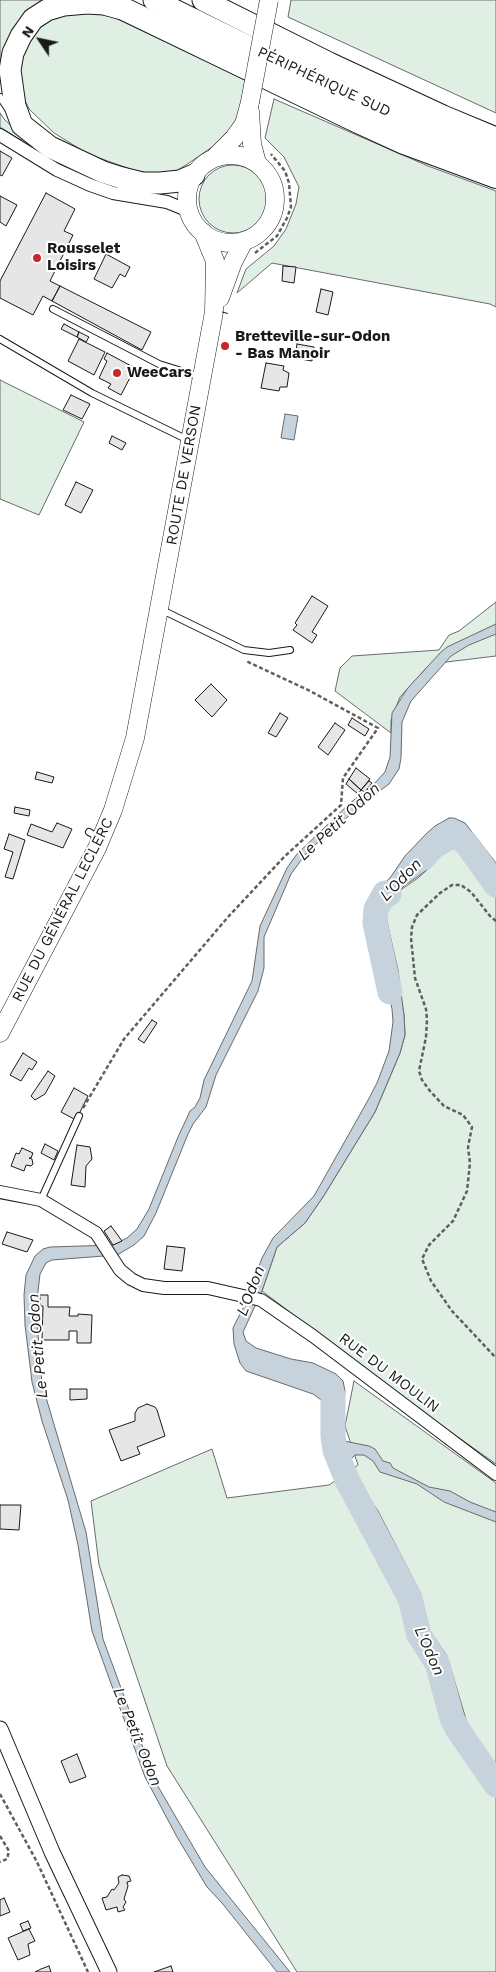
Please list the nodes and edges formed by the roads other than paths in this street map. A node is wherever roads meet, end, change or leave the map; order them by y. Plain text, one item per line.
1 (154, 0) edge
2 (203, 0) edge
3 (269, 0) edge
4 (118, 5) edge
5 (0, 97) edge
6 (250, 104) junction
7 (22, 125) junction
8 (0, 135) edge
9 (496, 138) edge
10 (261, 156) junction
11 (214, 158) junction
12 (496, 159) edge
13 (194, 175) junction
14 (496, 177) edge
15 (189, 211) junction
16 (203, 232) junction
17 (249, 247) junction
18 (53, 309) dead end
19 (214, 312) junction
20 (0, 339) edge
21 (202, 377) junction
22 (190, 441) junction
23 (159, 608) junction
24 (290, 650) dead end
25 (0, 1033) edge
26 (79, 1116) road end
27 (0, 1192) edge
28 (41, 1200) junction
29 (496, 1474) edge
30 (0, 1729) edge
31 (109, 1972) edge

1 - 12 highway, PÉRIPHÉRIQUE SUD
2 - 9 highway, PÉRIPHÉRIQUE SUD
3 - 6 main road, bridge
4 - 7 highway
4 - 14 highway
5 - 7 lane
6 - 10 main road
6 - 11 main road
7 - 13 highway
8 - 15 street
10 - 11 main road
10 - 17 main road
11 - 13 main road
13 - 15 main road
15 - 16 main road
16 - 17 main road
16 - 19 main road, ROUTE DE VERSON
17 - 19 main road, ROUTE DE VERSON
18 - 21 lane
19 - 21 main road, ROUTE DE VERSON
20 - 22 lane
21 - 22 main road, ROUTE DE VERSON
22 - 23 main road, ROUTE DE VERSON
23 - 24 lane
23 - 25 main road, RUE DU GÉNÉRAL LECLERC
26 - 28 lane
27 - 28 street
28 - 29 street, RUE DU MOULIN
30 - 31 street

